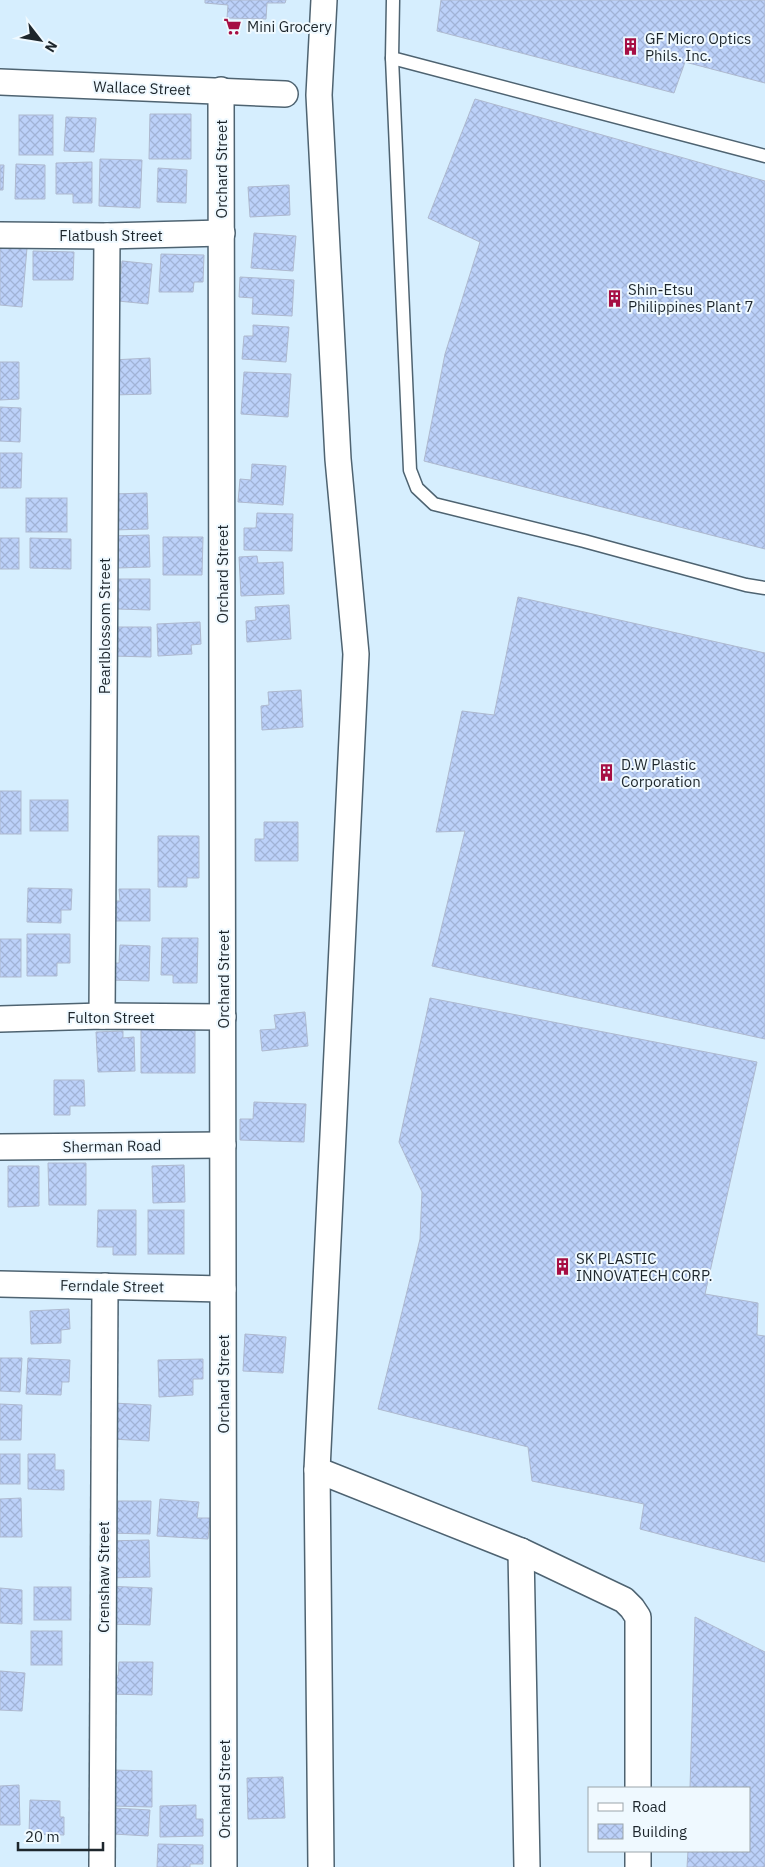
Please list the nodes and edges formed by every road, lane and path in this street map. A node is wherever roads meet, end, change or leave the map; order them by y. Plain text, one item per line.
1 (324, 0) edge
2 (393, 0) edge
3 (392, 58) junction
4 (0, 82) edge
5 (221, 90) junction
6 (285, 94) dead end
7 (765, 156) edge
8 (222, 233) junction
9 (0, 235) edge
10 (107, 236) junction
11 (765, 588) edge
12 (102, 1016) junction
13 (223, 1017) junction
14 (0, 1018) edge
15 (223, 1145) junction
16 (0, 1147) edge
17 (0, 1284) edge
18 (104, 1286) junction
19 (223, 1289) junction
20 (317, 1470) junction
21 (522, 1551) junction
22 (638, 1787) edge
23 (638, 1852) edge
24 (102, 1867) edge
25 (224, 1867) edge
26 (321, 1867) edge
27 (527, 1867) edge
28 (638, 1867) edge

1 - 20 street
2 - 3 lane
3 - 7 lane
3 - 11 lane
4 - 5 street, Wallace Street
5 - 6 street, Wallace Street
5 - 8 street, Orchard Street
8 - 10 street, Flatbush Street
8 - 13 street, Orchard Street
9 - 10 street, Flatbush Street
10 - 12 street, Pearlblossom Street
12 - 13 street, Fulton Street
12 - 14 street, Fulton Street
13 - 15 street, Orchard Street
15 - 16 street, Sherman Road
15 - 19 street, Orchard Street
17 - 18 street, Ferndale Street
18 - 19 street, Ferndale Street
18 - 24 street, Crenshaw Street
19 - 25 street, Orchard Street
20 - 21 street
20 - 26 street
21 - 22 street
21 - 27 street
23 - 28 street

